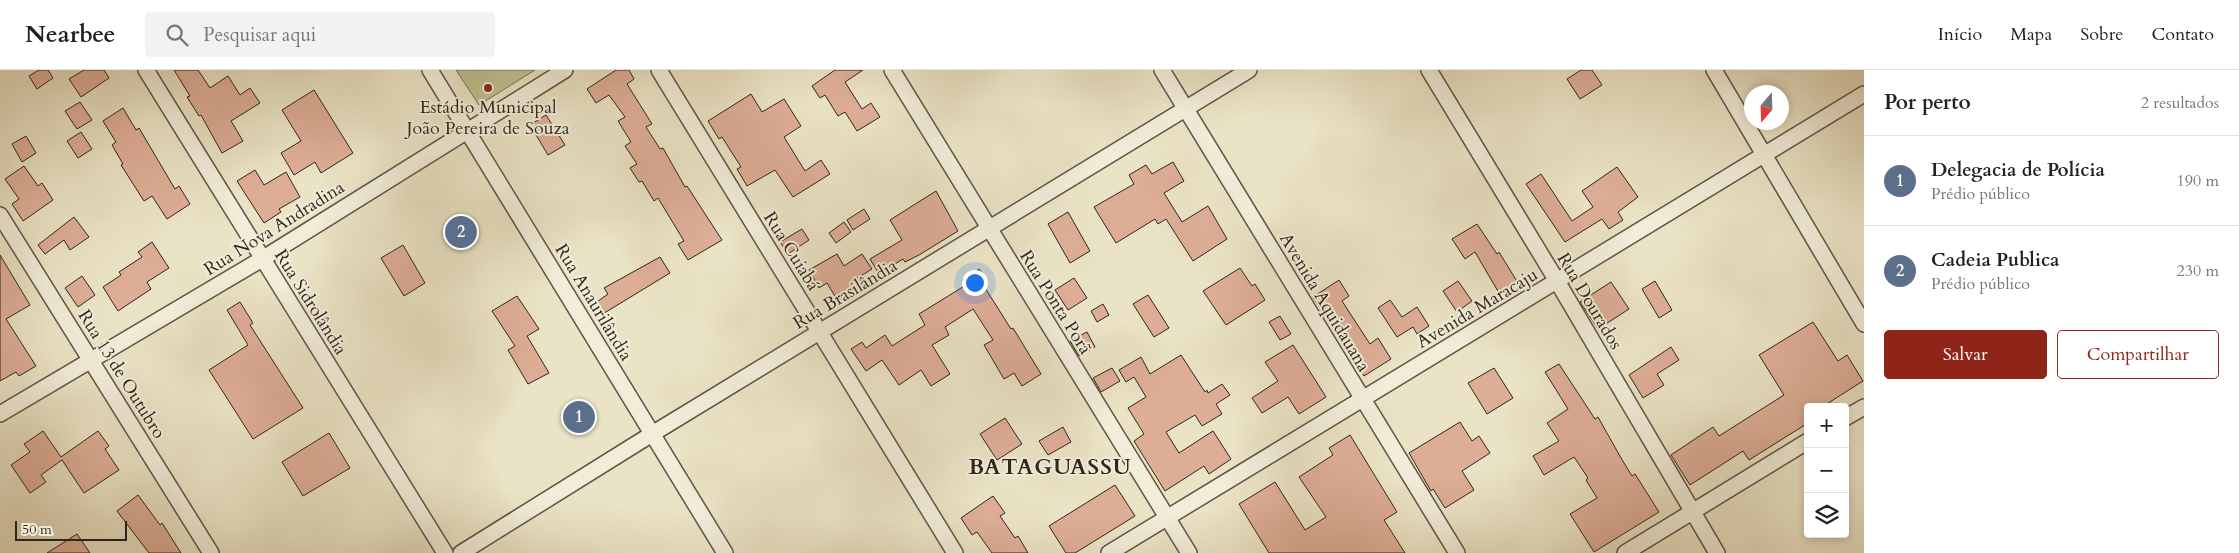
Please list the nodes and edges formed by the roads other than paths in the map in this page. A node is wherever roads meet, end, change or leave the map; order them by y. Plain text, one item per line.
1 (146, 70) edge
2 (430, 70) edge
3 (565, 70) edge
4 (659, 70) edge
5 (892, 70) edge
6 (1162, 70) edge
7 (1249, 70) edge
8 (1429, 70) edge
9 (1714, 70) edge
10 (1864, 94) edge
11 (1186, 109) junction
12 (466, 130) junction
13 (1765, 156) junction
14 (0, 215) edge
15 (989, 228) junction
16 (262, 258) junction
17 (1557, 281) junction
18 (1864, 324) edge
19 (820, 332) junction
20 (91, 359) junction
21 (1363, 399) junction
22 (1864, 407) edge
23 (0, 414) edge
24 (1849, 416) edge
25 (652, 434) junction
26 (1804, 443) edge
27 (1693, 512) junction
28 (1168, 518) junction
29 (210, 553) edge
30 (445, 553) edge
31 (461, 553) edge
32 (726, 553) edge
33 (955, 553) edge
34 (1109, 553) edge
35 (1189, 553) edge
36 (1457, 553) edge
37 (1625, 553) edge
38 (1717, 553) edge

1 - 16 street, Rua Sidrolândia
2 - 12 street, Rua Anaurilândia
3 - 12 street, Rua Nova Andradina
4 - 19 street, Rua Cuiabá
5 - 15 street, Rua Ponta Porã
6 - 11 street, Avenida Aquidauana
7 - 11 street, Rua Brasilândia
8 - 17 street, Rua Dourados
9 - 13 street
10 - 13 street, Avenida Maracaju
11 - 15 street, Rua Brasilândia
11 - 21 street, Avenida Aquidauana
12 - 16 street, Rua Nova Andradina
12 - 25 street, Rua Anaurilândia
13 - 17 street, Avenida Maracaju
13 - 18 street
14 - 20 street, Rua 13 de Outubro
15 - 19 street, Rua Brasilândia
15 - 28 street, Rua Ponta Porã
16 - 20 street, Rua Nova Andradina
16 - 30 street, Rua Sidrolândia
17 - 21 street, Avenida Maracaju
17 - 27 street, Rua Dourados
19 - 25 street, Rua Brasilândia
19 - 33 street, Rua Cuiabá
20 - 23 street, Rua Nova Andradina
20 - 29 street, Rua 13 de Outubro
21 - 28 street, Avenida Maracaju
21 - 36 street, Avenida Aquidauana
22 - 24 street
25 - 31 street, Rua Brasilândia
25 - 32 street, Rua Anaurilândia
26 - 27 street
27 - 37 street
27 - 38 street, Rua Dourados
28 - 34 street, Avenida Maracaju
28 - 35 street, Rua Ponta Porã

